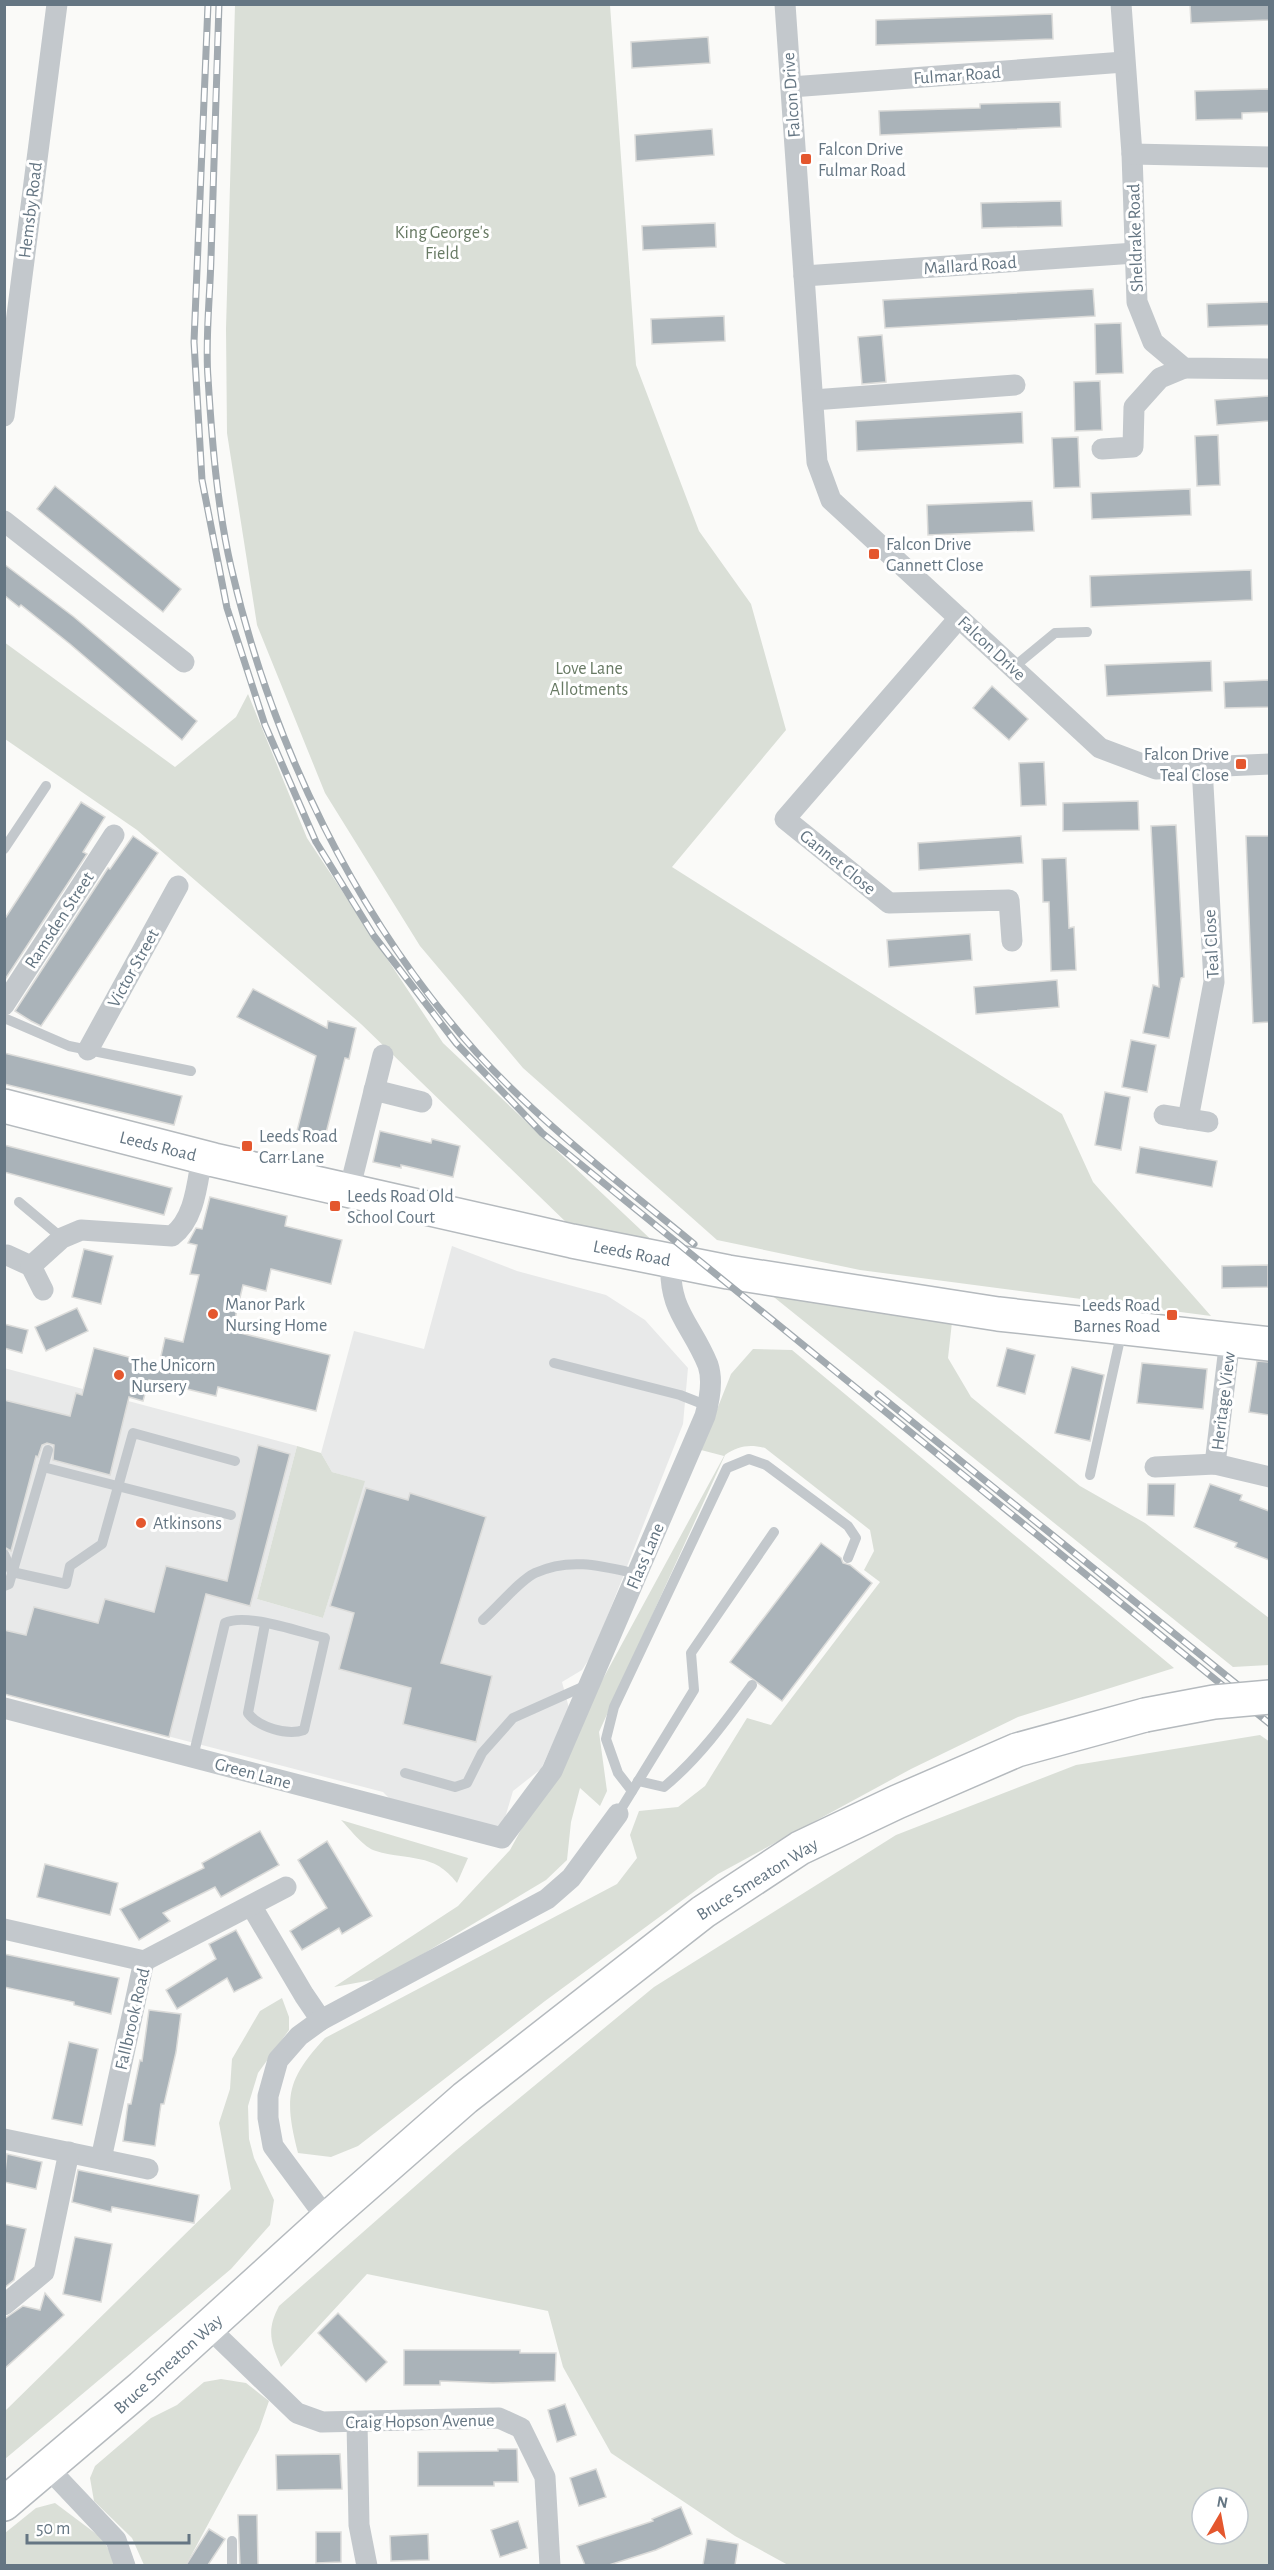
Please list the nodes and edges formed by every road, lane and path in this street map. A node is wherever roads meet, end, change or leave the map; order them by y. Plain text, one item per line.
1 (57, 4) edge
2 (785, 4) edge
3 (1121, 4) edge
4 (1124, 62) junction
5 (791, 87) junction
6 (1131, 154) junction
7 (1269, 157) edge
8 (1135, 253) junction
9 (804, 276) junction
10 (1184, 368) junction
11 (1269, 369) edge
12 (1015, 385) dead end
13 (813, 400) junction
14 (5, 408) edge
15 (4, 416) edge
16 (1102, 449) dead end
17 (4, 521) edge
18 (959, 618) junction
19 (1088, 632) dead end
20 (184, 662) dead end
21 (1014, 668) junction
22 (1269, 764) edge
23 (1202, 767) junction
24 (46, 786) dead end
25 (114, 835) dead end
26 (4, 849) edge
27 (178, 886) dead end
28 (1012, 941) dead end
29 (4, 1005) edge
30 (4, 1018) edge
31 (88, 1050) junction
32 (383, 1055) dead end
33 (191, 1071) dead end
34 (374, 1090) junction
35 (422, 1102) dead end
36 (4, 1106) edge
37 (1164, 1115) dead end
38 (202, 1157) junction
39 (350, 1191) junction
40 (19, 1202) dead end
41 (62, 1238) junction
42 (7, 1255) dead end
43 (671, 1261) junction
44 (31, 1266) junction
45 (43, 1290) dead end
46 (1123, 1327) junction
47 (1230, 1339) junction
48 (1269, 1344) edge
49 (554, 1363) dead end
50 (708, 1406) junction
51 (48, 1450) dead end
52 (235, 1461) dead end
53 (1215, 1464) junction
54 (43, 1467) junction
55 (1155, 1467) dead end
56 (1090, 1475) dead end
57 (1269, 1477) edge
58 (118, 1486) junction
59 (231, 1515) dead end
60 (774, 1532) dead end
61 (4, 1554) edge
62 (848, 1558) dead end
63 (12, 1572) junction
64 (637, 1574) junction
65 (4, 1586) edge
66 (483, 1620) dead end
67 (265, 1624) junction
68 (590, 1684) junction
69 (752, 1685) dead end
70 (1269, 1697) edge
71 (4, 1708) edge
72 (193, 1757) junction
73 (405, 1773) dead end
74 (635, 1786) junction
75 (618, 1814) joint
76 (502, 1838) joint
77 (286, 1887) dead end
78 (252, 1907) junction
79 (4, 1929) edge
80 (144, 1960) junction
81 (321, 2020) junction
82 (4, 2139) edge
83 (69, 2152) junction
84 (101, 2159) junction
85 (148, 2169) dead end
86 (327, 2219) junction
87 (4, 2306) edge
88 (209, 2328) junction
89 (357, 2422) junction
90 (49, 2469) junction
91 (4, 2504) edge
92 (232, 2541) dead end
93 (125, 2565) edge
94 (232, 2565) edge
95 (367, 2565) edge
96 (550, 2565) edge

1 - 14 street, Hemsby Road
2 - 5 street, Falcon Drive
3 - 4 street, Sheldrake Road
4 - 5 street, Fulmar Road
4 - 6 street, Sheldrake Road
5 - 9 street, Falcon Drive
6 - 7 street
6 - 8 street, Sheldrake Road
8 - 9 street, Mallard Road
8 - 10 street, Sheldrake Road
9 - 13 street, Falcon Drive
10 - 11 street
10 - 16 street
12 - 13 street
13 - 18 street, Falcon Drive
14 - 15 street, Hemsby Road
17 - 20 street
18 - 21 street, Falcon Drive
18 - 28 street, Gannet Close
19 - 21 lane
21 - 23 street, Falcon Drive
22 - 23 street, Falcon Drive
23 - 37 street, Teal Close
24 - 26 lane
25 - 29 street, Ramsden Street
27 - 31 street, Victor Street
30 - 31 lane
31 - 33 lane
32 - 34 street
34 - 35 street
34 - 39 street
36 - 38 main road, Leeds Road
38 - 39 main road, Leeds Road
38 - 41 street
39 - 43 main road, Leeds Road
40 - 41 lane
41 - 44 street
42 - 44 street
43 - 46 main road, Leeds Road
43 - 50 street, Flass Lane
44 - 45 street
46 - 47 main road, Leeds Road
46 - 56 lane
47 - 48 main road, Leeds Road
47 - 53 street, Heritage View
49 - 50 lane
50 - 64 street, Flass Lane
51 - 54 lane
52 - 58 lane
53 - 55 street, Heritage View
53 - 57 street, Heritage View
54 - 58 lane
54 - 63 lane
58 - 59 lane
58 - 63 lane
60 - 74 lane
61 - 63 lane
62 - 74 lane
63 - 65 lane
64 - 66 lane
64 - 68 street, Flass Lane
67 - 67 lane
67 - 72 lane
68 - 73 lane
68 - 76 street, Flass Lane
69 - 74 lane
70 - 86 main road, Bruce Smeaton Way, bridge
71 - 72 street, Green Lane
72 - 76 street, Green Lane
74 - 75 lane
75 - 81 street
77 - 78 street, Fallbrook Road
78 - 80 street, Fallbrook Road
78 - 81 street
79 - 80 street
80 - 84 street, Fallbrook Road
81 - 86 street
82 - 83 street
83 - 84 street
83 - 87 street
84 - 85 street
86 - 88 main road, Bruce Smeaton Way
88 - 89 street, Craig Hopson Avenue
88 - 90 main road, Bruce Smeaton Way
89 - 95 street
89 - 96 street, Craig Hopson Avenue
90 - 91 main road, Bruce Smeaton Way
90 - 93 street
92 - 94 lane

